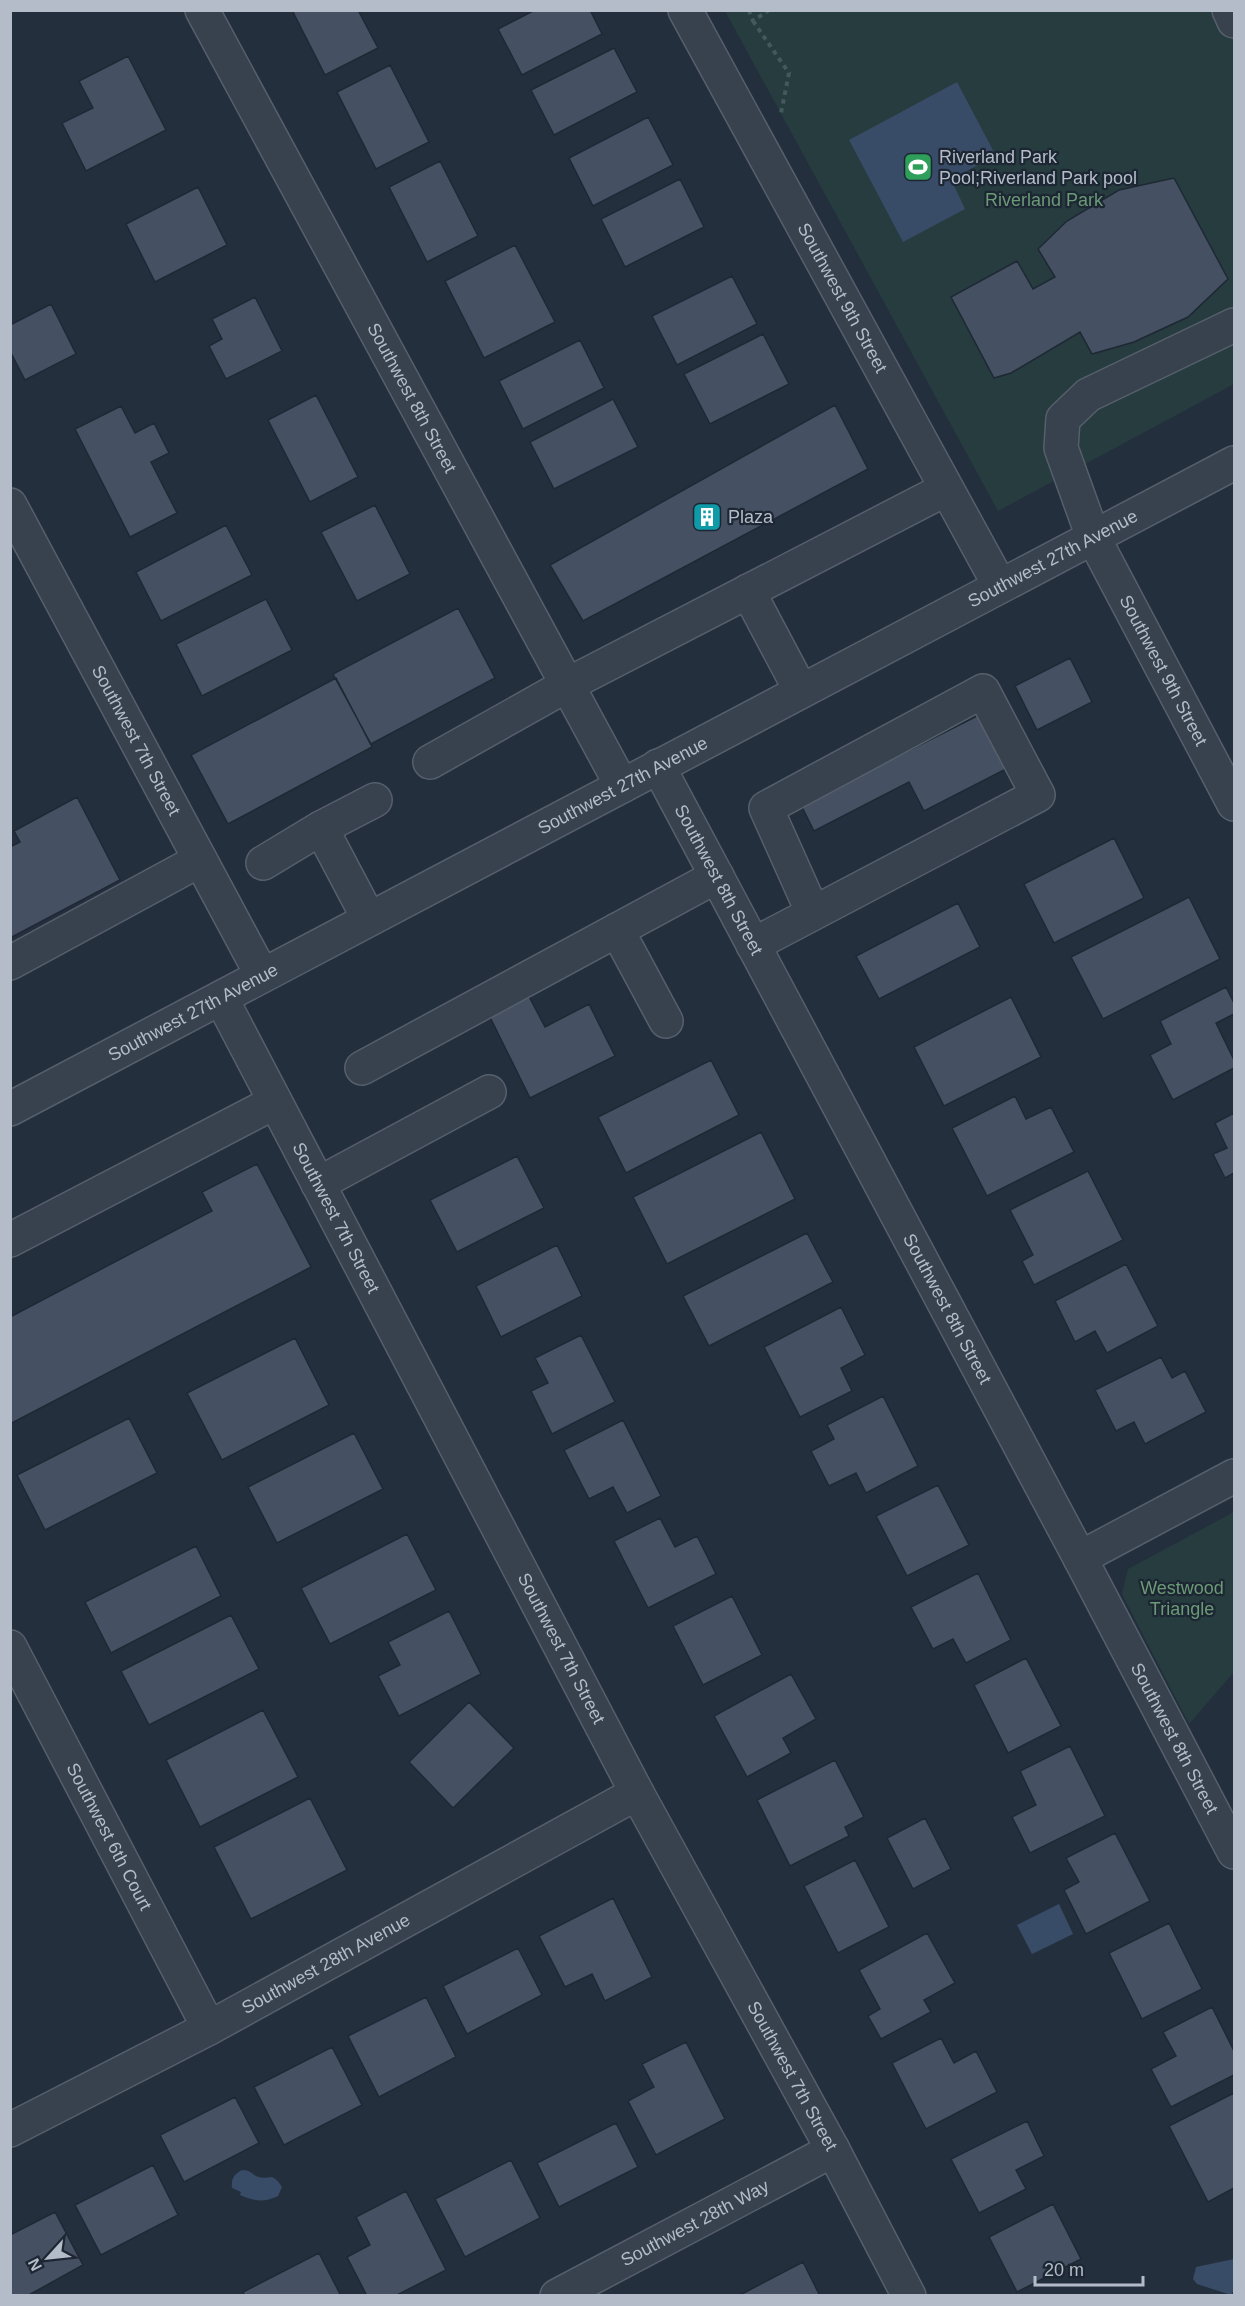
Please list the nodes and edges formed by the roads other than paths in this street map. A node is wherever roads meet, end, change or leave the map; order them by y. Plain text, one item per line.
1 (202, 10) edge
2 (685, 10) edge
3 (1229, 10) edge
4 (1234, 21) edge
5 (1234, 325) edge
6 (1234, 463) edge
7 (946, 489) junction
8 (10, 505) edge
9 (1093, 537) junction
10 (1000, 586) junction
11 (748, 591) junction
12 (567, 685) junction
13 (801, 691) junction
14 (430, 762) dead end
15 (658, 766) junction
16 (622, 786) junction
17 (375, 800) dead end
18 (1234, 804) edge
19 (321, 828) junction
20 (200, 860) junction
21 (264, 863) dead end
22 (717, 876) junction
23 (813, 913) junction
24 (369, 919) junction
25 (617, 930) junction
26 (753, 945) junction
27 (10, 963) edge
28 (262, 975) junction
29 (220, 998) junction
30 (666, 1021) dead end
31 (362, 1068) dead end
32 (489, 1092) dead end
33 (275, 1102) junction
34 (10, 1109) edge
35 (318, 1184) junction
36 (10, 1240) edge
37 (1234, 1476) edge
38 (1080, 1558) junction
39 (10, 1647) edge
40 (637, 1793) junction
41 (1234, 1852) edge
42 (209, 2028) junction
43 (10, 2130) edge
44 (833, 2150) junction
45 (558, 2295) edge
46 (909, 2295) edge

1 - 12 street, Southwest 8th Street
2 - 7 street, Southwest 9th Street
3 - 4 street
5 - 9 street, Southwest 9th Street
6 - 9 street, Southwest 27th Avenue
7 - 10 street, Southwest 9th Street
7 - 11 street
8 - 20 street, Southwest 7th Street
9 - 10 street, Southwest 27th Avenue
9 - 18 street, Southwest 9th Street
10 - 13 street, Southwest 27th Avenue
11 - 12 street
11 - 13 street
12 - 14 street
12 - 16 street, Southwest 8th Street
13 - 15 street, Southwest 27th Avenue
15 - 16 street, Southwest 27th Avenue
15 - 22 street, Southwest 8th Street
16 - 24 street, Southwest 27th Avenue
17 - 19 street
19 - 21 street
19 - 24 street
20 - 27 street
20 - 28 street, Southwest 7th Street
22 - 25 street
22 - 26 street, Southwest 8th Street
23 - 23 street
23 - 26 street
24 - 28 street, Southwest 27th Avenue
25 - 30 street
25 - 31 street
26 - 38 street, Southwest 8th Street
28 - 29 street, Southwest 27th Avenue
29 - 33 street, Southwest 7th Street
29 - 34 street, Southwest 27th Avenue
32 - 35 street
33 - 35 street, Southwest 7th Street
33 - 36 street
35 - 40 street, Southwest 7th Street
37 - 38 street
38 - 41 street, Southwest 8th Street
39 - 42 street, Southwest 6th Court
40 - 42 street, Southwest 28th Avenue
40 - 44 street, Southwest 7th Street
42 - 43 street, Southwest 28th Avenue
44 - 45 street, Southwest 28th Way
44 - 46 street, Southwest 7th Street

